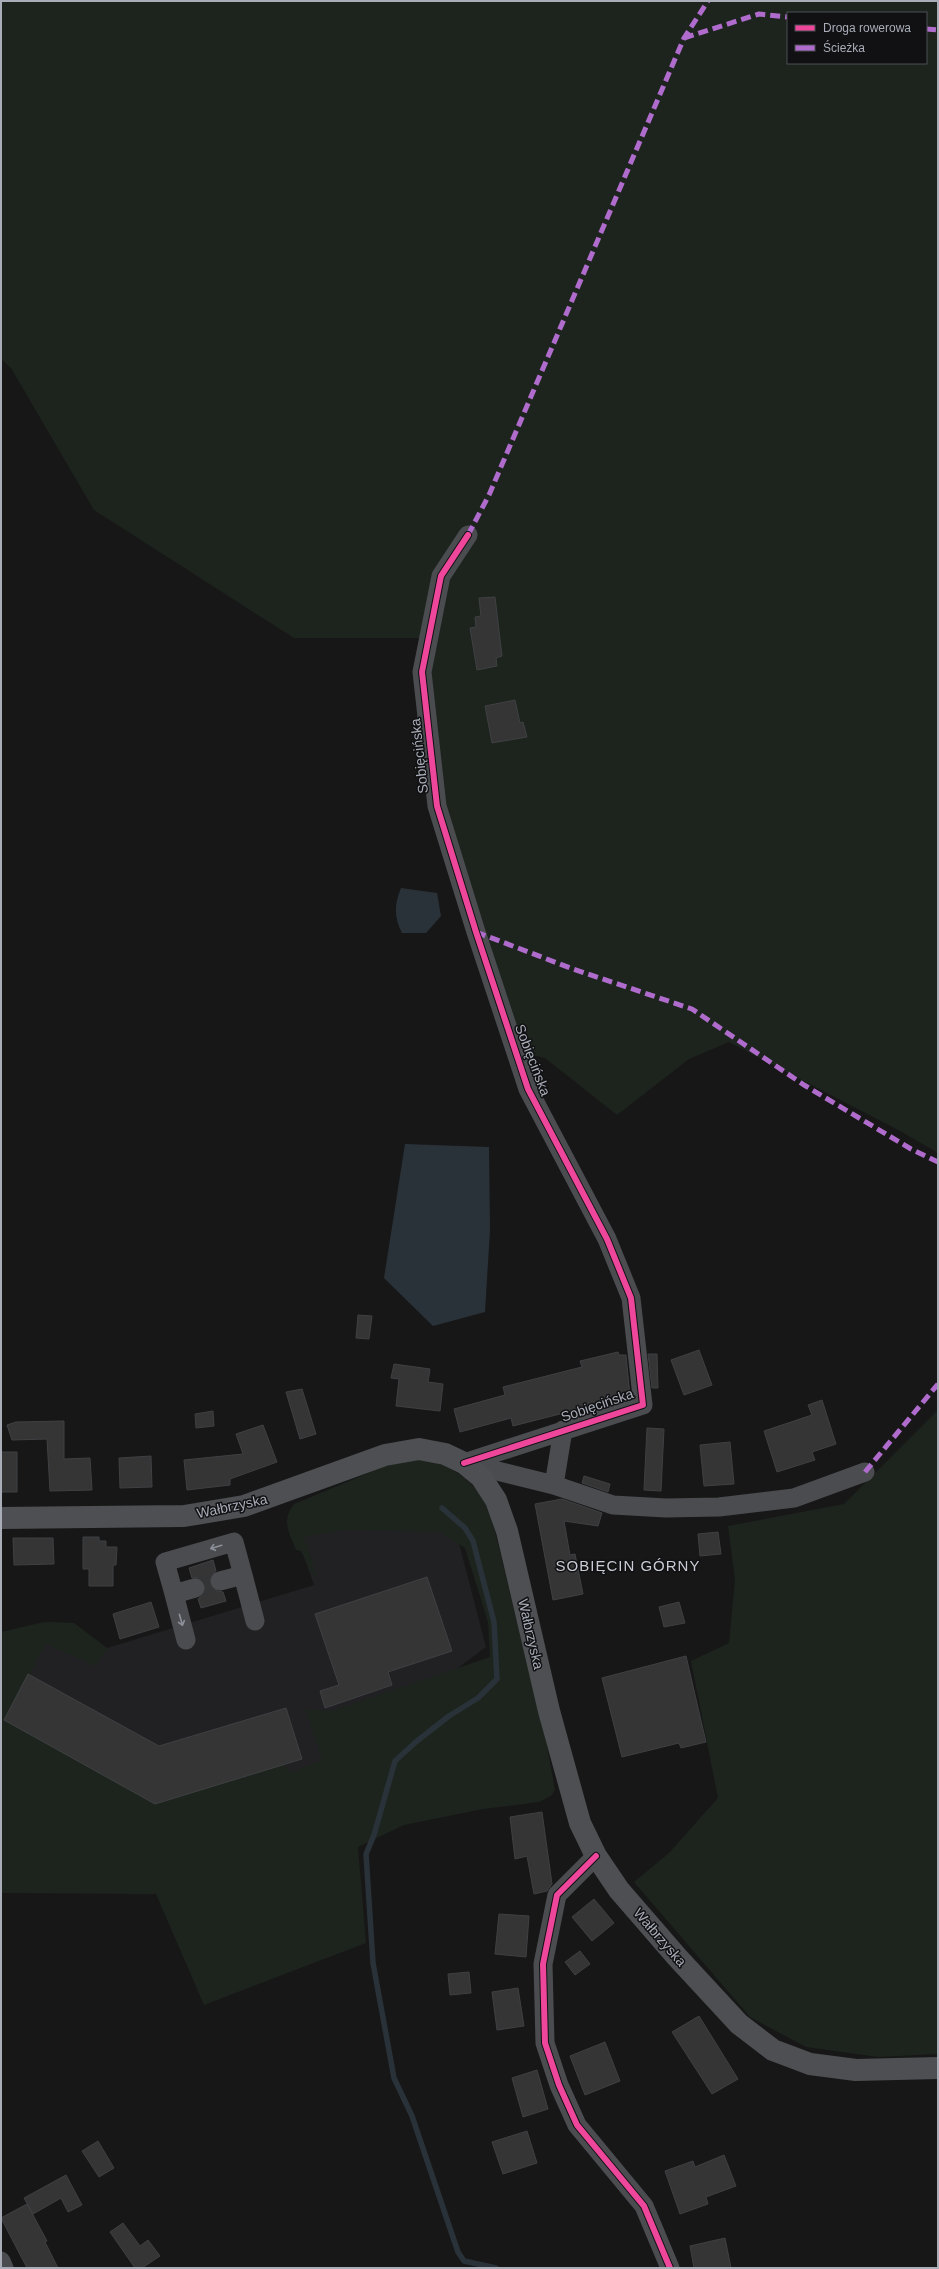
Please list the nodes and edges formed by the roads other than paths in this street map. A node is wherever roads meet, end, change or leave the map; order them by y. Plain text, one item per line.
1 (468, 535) dead end
2 (563, 1430) junction
3 (464, 1463) junction
4 (865, 1472) dead end
5 (554, 1485) junction
6 (1, 1518) edge
7 (243, 1575) junction
8 (220, 1581) tunnel mouth
9 (195, 1588) tunnel mouth
10 (174, 1594) junction
11 (255, 1621) dead end
12 (186, 1640) dead end
13 (596, 1856) junction
14 (938, 2068) edge
15 (1, 2261) edge
16 (4, 2268) edge
17 (670, 2268) edge

1 - 2 street, Sobięcińska
2 - 3 street, Sobięcińska
2 - 5 street
3 - 5 street
3 - 6 main road, Wałbrzyska
3 - 13 main road, Wałbrzyska
4 - 5 street
7 - 8 street
7 -> 10 street
7 - 11 street
9 - 10 street
10 -> 12 street
13 - 14 main road, Wałbrzyska
13 - 17 street
15 - 16 street

